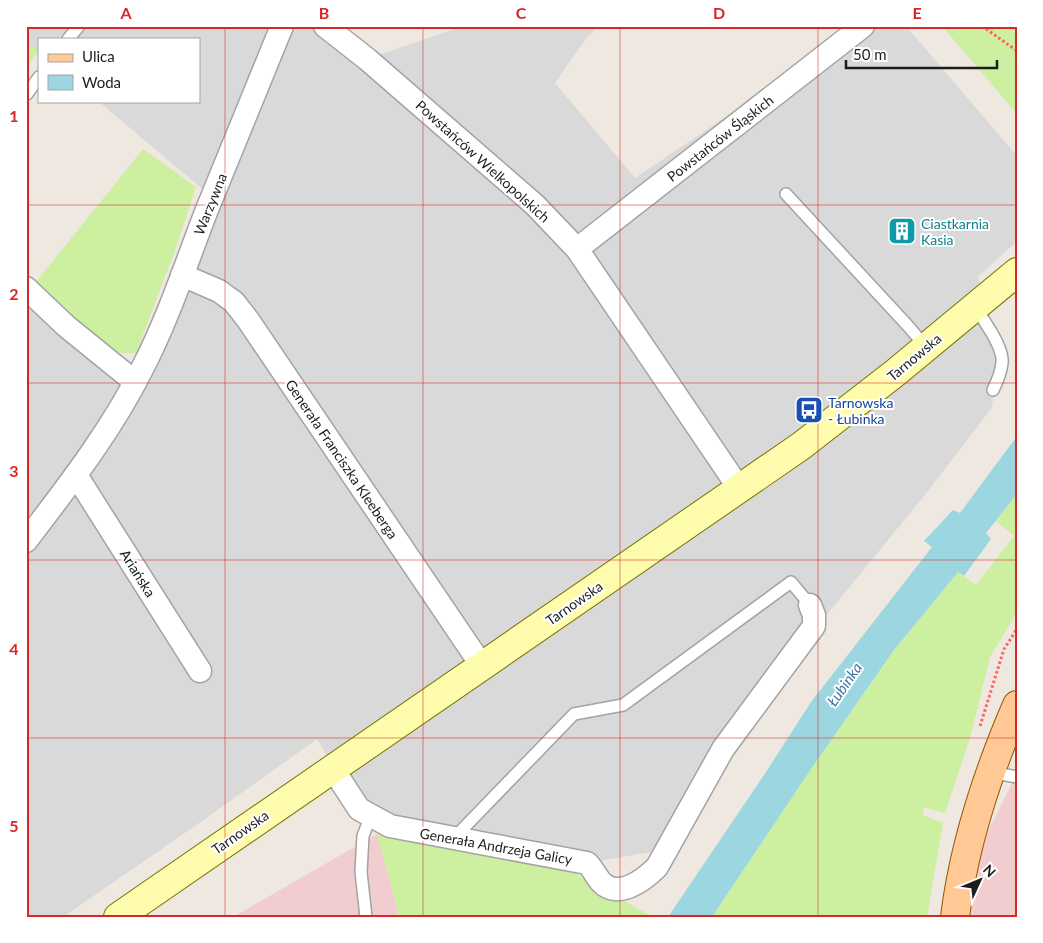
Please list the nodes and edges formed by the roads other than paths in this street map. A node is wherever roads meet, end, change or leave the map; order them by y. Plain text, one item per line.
1 (79, 26) edge
2 (282, 26) edge
3 (325, 26) edge
4 (863, 26) edge
5 (69, 38) edge
6 (38, 78) edge
7 (27, 94) edge
8 (786, 194) dead end
9 (577, 249) junction
10 (1017, 272) edge
11 (182, 275) junction
12 (26, 288) edge
13 (974, 307) junction
14 (926, 347) junction
15 (135, 382) junction
16 (993, 390) dead end
17 (76, 475) junction
18 (739, 488) junction
19 (26, 541) edge
20 (810, 605) joint
21 (482, 666) junction
22 (200, 670) dead end
23 (1017, 705) edge
24 (333, 769) junction
25 (990, 772) junction
26 (1017, 776) edge
27 (371, 815) junction
28 (454, 838) junction
29 (118, 917) edge
30 (366, 917) edge
31 (955, 917) edge

1 - 5 lane
2 - 11 street, Warzywna
3 - 9 street, Powstańców Wielkopolskich
4 - 9 street, Powstańców Śląskich
6 - 7 lane
8 - 14 lane
9 - 18 street, Powstańców Wielkopolskich
10 - 13 main road, Tarnowska
11 - 15 street, Warzywna
11 - 21 street, Generała Franciszka Kleeberga
12 - 15 street
13 - 14 main road, Tarnowska
13 - 16 lane
14 - 18 main road, Tarnowska
15 - 17 street, Warzywna
17 - 19 street, Warzywna
17 - 22 street, Ariańska
18 - 21 main road, Tarnowska
20 - 28 lane
20 - 28 street, Generała Andrzeja Galicy
21 - 24 main road, Tarnowska
23 - 25 main road
24 - 27 street, Generała Andrzeja Galicy
24 - 29 main road, Tarnowska
25 - 26 lane
25 - 31 main road
27 - 28 street, Generała Andrzeja Galicy
27 - 30 lane

